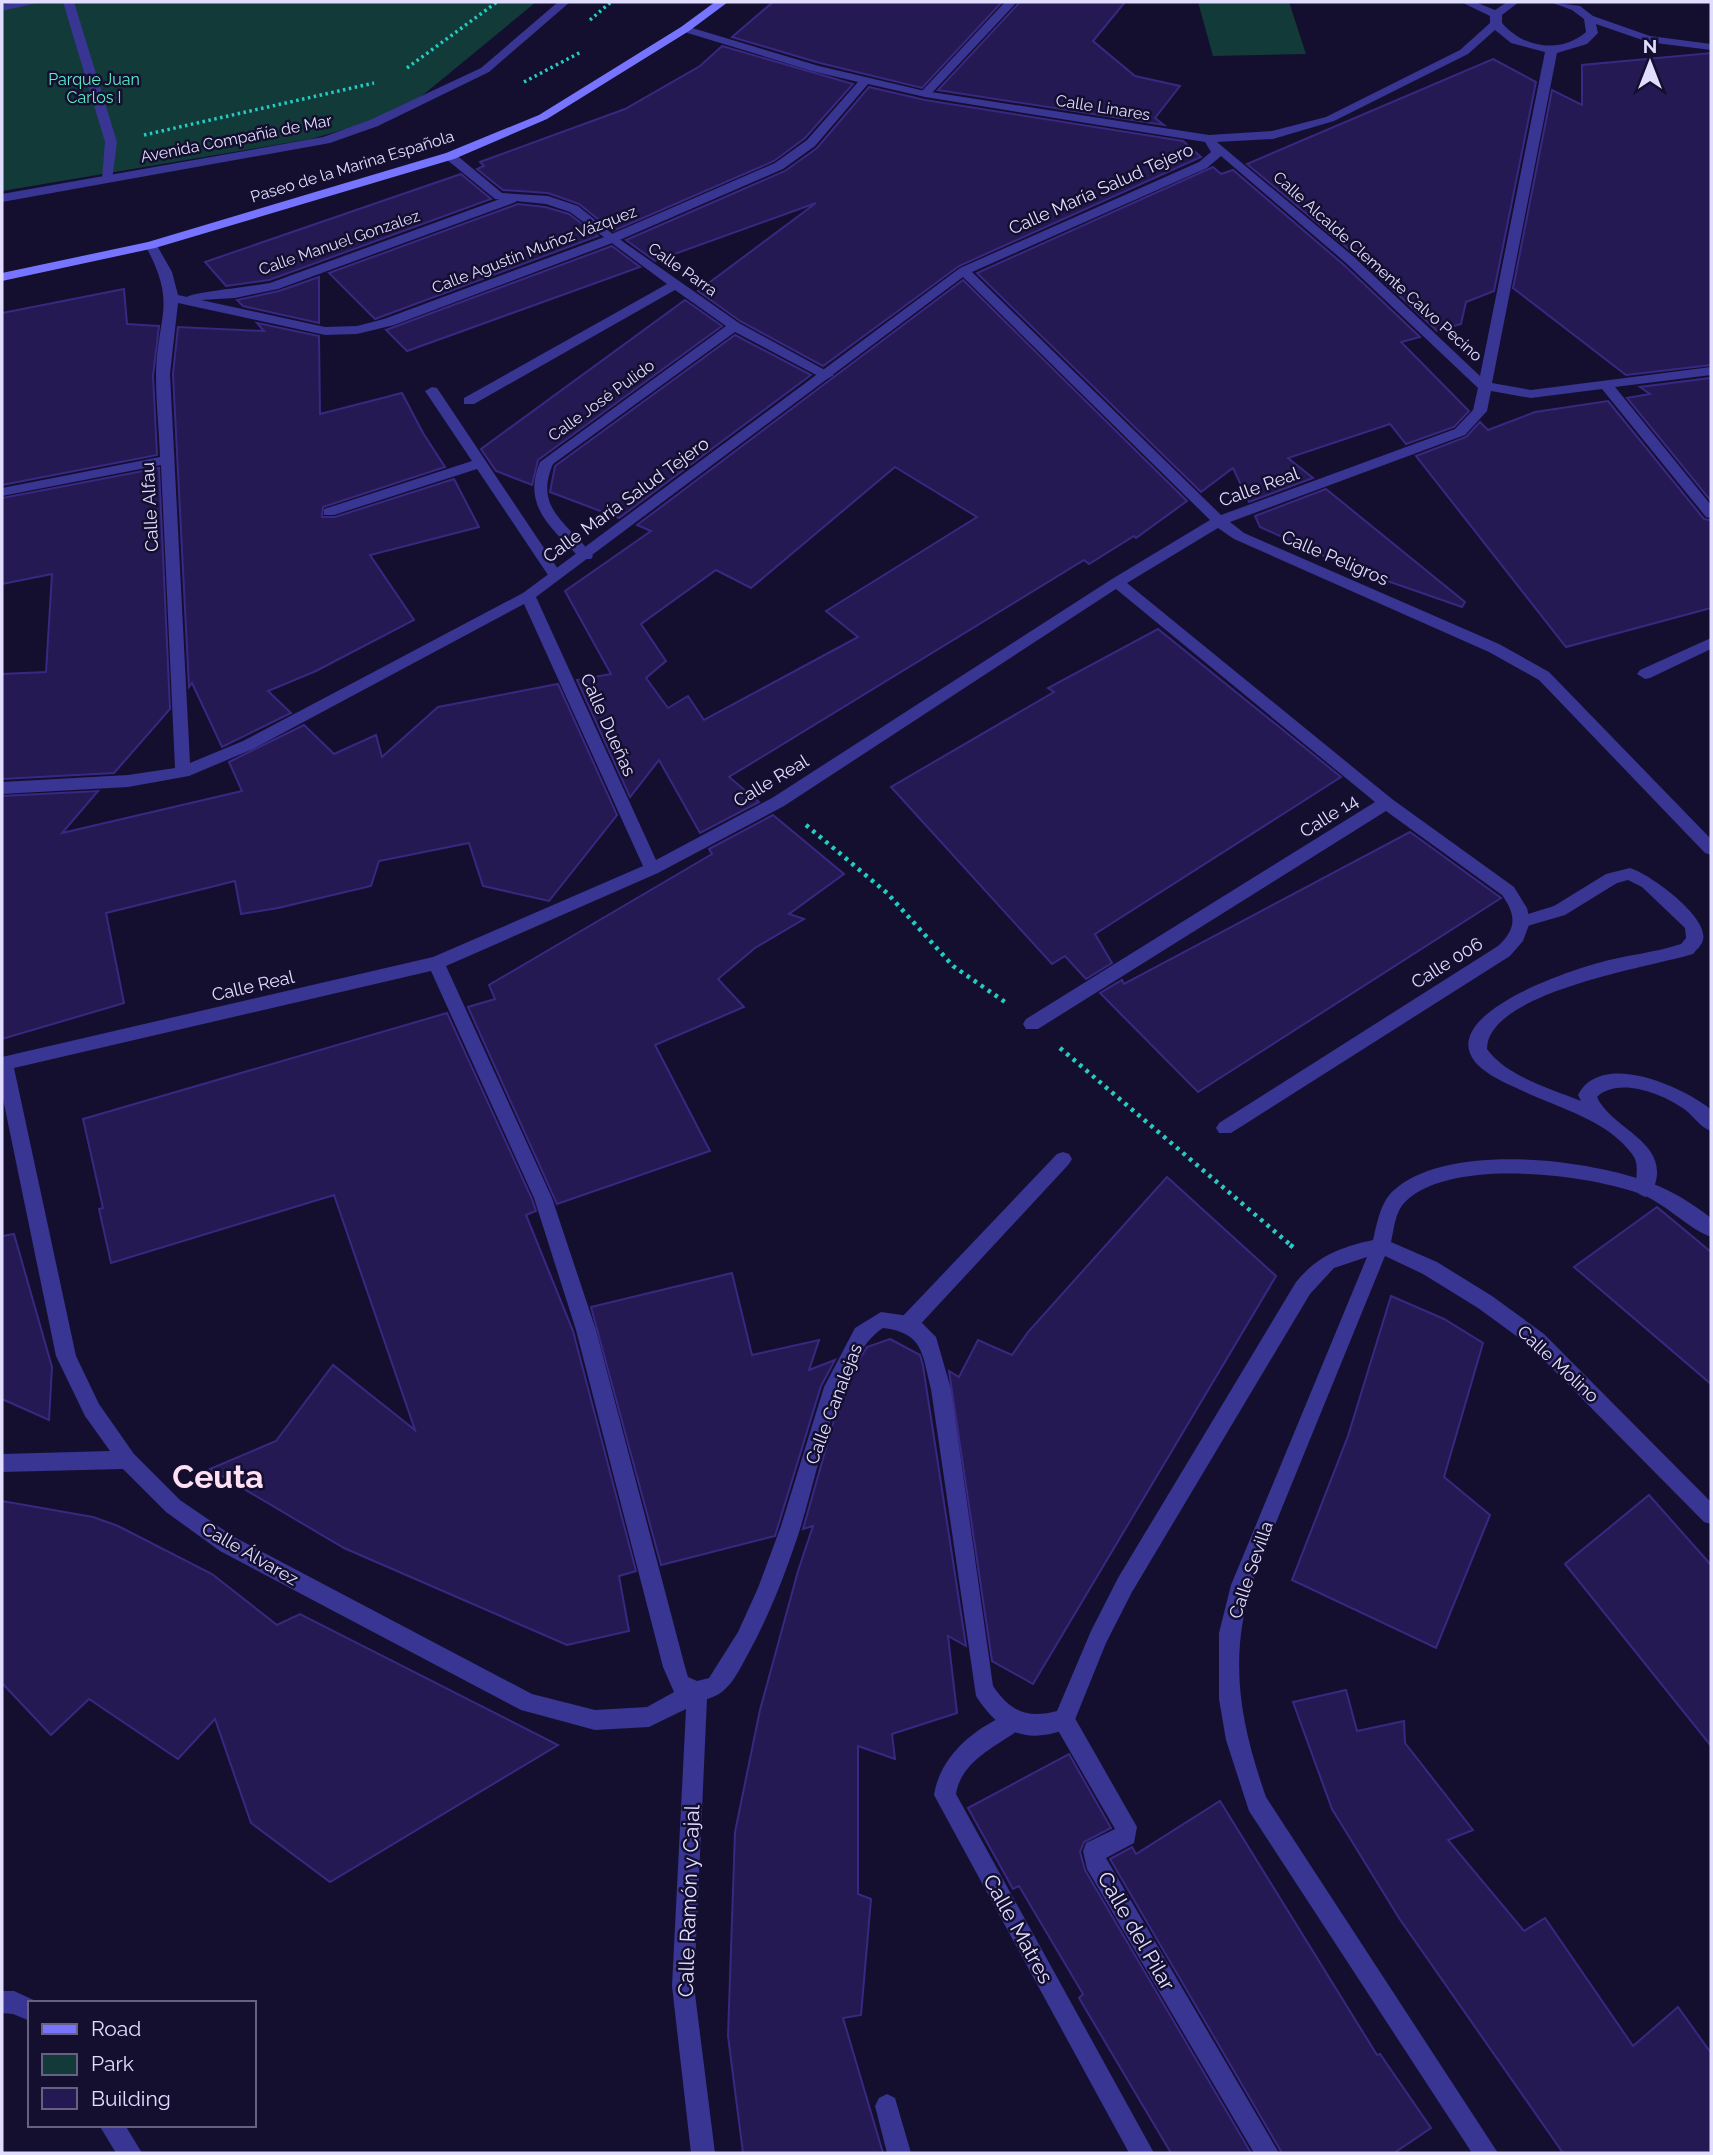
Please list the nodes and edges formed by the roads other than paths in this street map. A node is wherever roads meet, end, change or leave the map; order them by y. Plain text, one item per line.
1 (35, 2) edge
2 (68, 2) edge
3 (565, 2) edge
4 (722, 2) edge
5 (1011, 2) edge
6 (1466, 2) edge
7 (1514, 2) edge
8 (1555, 2) edge
9 (1577, 5) edge
10 (2, 8) edge
11 (1589, 18) junction
12 (1496, 19) junction
13 (685, 29) junction
14 (1711, 47) edge
15 (1552, 48) junction
16 (866, 80) junction
17 (925, 94) junction
18 (1212, 143) junction
19 (450, 156) junction
20 (108, 178) junction
21 (2, 198) edge
22 (512, 199) junction
23 (611, 240) junction
24 (151, 244) junction
25 (964, 271) junction
26 (2, 277) edge
27 (675, 285) junction
28 (172, 298) junction
29 (734, 326) junction
30 (1711, 370) edge
31 (827, 375) junction
32 (1605, 385) junction
33 (1483, 386) junction
34 (432, 391) dead end
35 (469, 401) dead end
36 (166, 460) junction
37 (481, 463) junction
38 (2, 492) edge
39 (329, 512) dead end
40 (1711, 514) edge
41 (1220, 521) junction
42 (586, 556) junction
43 (555, 575) junction
44 (1117, 582) junction
45 (528, 596) junction
46 (1711, 643) edge
47 (1645, 674) dead end
48 (183, 772) junction
49 (2, 788) edge
50 (1386, 803) junction
51 (1711, 849) edge
52 (652, 869) junction
53 (1524, 921) junction
54 (436, 963) junction
55 (1032, 1024) dead end
56 (3, 1063) edge
57 (1598, 1115) junction
58 (1711, 1124) edge
59 (1226, 1128) dead end
60 (1063, 1159) dead end
61 (1645, 1189) junction
62 (1709, 1223) edge
63 (1381, 1246) junction
64 (909, 1323) junction
65 (127, 1460) junction
66 (2, 1463) edge
67 (1711, 1515) edge
68 (696, 1691) junction
69 (1064, 1720) junction
70 (1011, 1723) junction
71 (2, 2002) edge
72 (28, 2009) edge
73 (887, 2106) dead end
74 (112, 2127) edge
75 (130, 2153) edge
76 (703, 2153) edge
77 (899, 2153) edge
78 (1142, 2153) edge
79 (1267, 2153) edge
80 (1486, 2153) edge

1 - 10 street
2 - 20 street
3 - 20 street, Avenida Compañía de Mar
4 - 13 main road, Paseo de la Marina Española
5 - 17 street
6 - 12 street
7 - 12 street, Calle Linares
8 - 9 street
9 - 11 street
11 - 14 street
11 - 15 street
12 - 15 street
12 - 18 street, Calle Linares
13 - 16 street, Calle Linares
13 - 19 main road, Paseo de la Marina Española
15 - 33 street, Calle Real
16 - 17 street, Calle Linares
16 - 23 street, Calle Agustín Muñoz Vázquez
17 - 18 street, Calle Linares
18 - 25 street, Calle María Salud Tejero
18 - 33 street, Calle Alcalde Clemente Calvo Pecino
19 - 22 street, Calle Parra
19 - 24 main road, Paseo de la Marina Española
20 - 21 street, Avenida Compañía de Mar
22 - 23 street, Calle Parra
22 - 28 street, Calle Manuel Gonzalez
23 - 27 street, Calle Parra
23 - 28 street, Calle Agustín Muñoz Vázquez
24 - 26 main road, Paseo de la Marina Española
24 - 28 street, Calle Alfau
25 - 31 street, Calle María Salud Tejero
25 - 41 street, Calle Peligros
27 - 29 street, Calle Parra
27 - 35 street
28 - 36 street, Calle Alfau
29 - 31 street, Calle Parra
29 - 42 street, Calle José Pulido
30 - 32 street
31 - 42 street, Calle María Salud Tejero
32 - 33 street
32 - 40 street
33 - 41 street, Calle Real
34 - 37 street
36 - 38 street
36 - 48 street, Calle Alfau
37 - 39 street
37 - 43 street
41 - 44 street, Calle Real
41 - 51 street, Calle Peligros
42 - 43 street, Calle María Salud Tejero
43 - 45 street, Calle María Salud Tejero
44 - 50 street, Calle 14
44 - 52 street, Calle Real
45 - 48 street, Calle María Salud Tejero
45 - 52 street, Calle Dueñas
46 - 47 street
48 - 49 street, Calle María Salud Tejero
50 - 53 street
50 - 55 street, Calle 14
52 - 54 street, Calle Real
53 - 57 street
53 - 59 street, Calle 006
54 - 56 street, Calle Real
54 - 68 street
56 - 65 street, Calle Álvarez
57 - 58 street
57 - 61 street
60 - 64 street
61 - 62 street, Calle Sevilla
61 - 63 street, Calle Sevilla
63 - 67 street, Calle Molino
63 - 69 street
63 - 80 street, Calle Sevilla
64 - 68 street, Calle Canalejas
64 - 70 street
65 - 66 street
65 - 68 street, Calle Álvarez
68 - 76 street, Calle Ramón y Cajal
69 - 70 street
69 - 79 street, Calle del Pilar
70 - 78 street, Calle Matres
71 - 72 street
73 - 77 street
74 - 75 street

